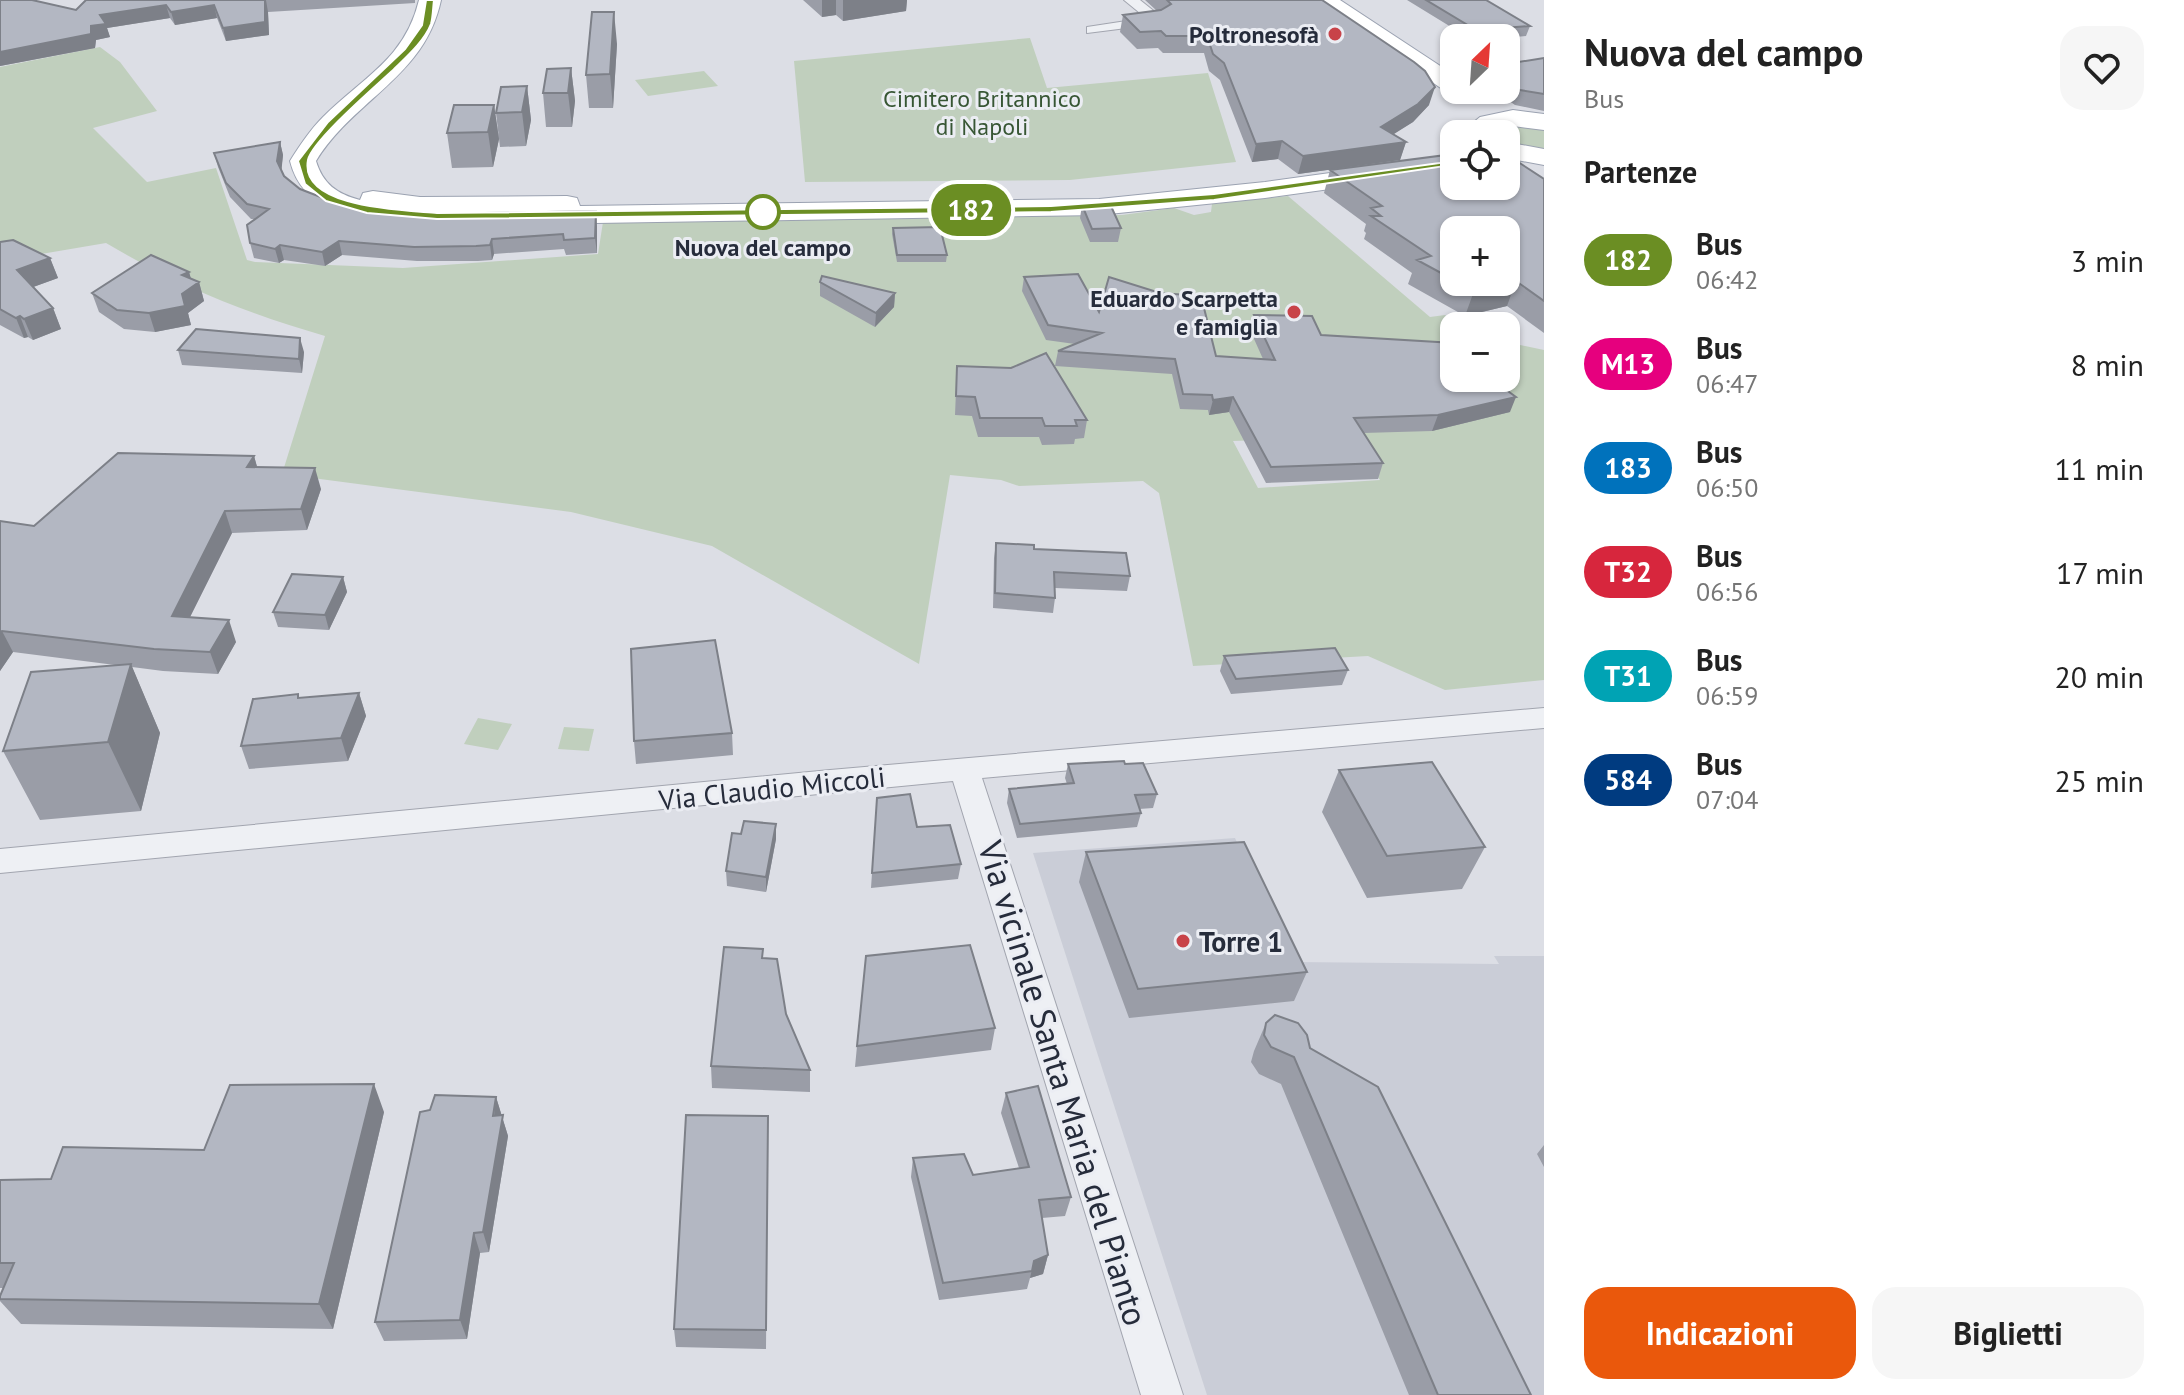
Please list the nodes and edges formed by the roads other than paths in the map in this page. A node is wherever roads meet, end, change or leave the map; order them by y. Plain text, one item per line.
1 (430, 0) edge
2 (439, 0) edge
3 (448, 0) edge
4 (1131, 0) edge
5 (1325, 0) edge
6 (1342, 0) edge
7 (1092, 30) dead end
8 (1440, 64) edge
9 (1440, 67) edge
10 (1498, 104) edge
11 (1466, 120) edge
12 (1440, 145) edge
13 (1440, 148) edge
14 (1544, 718) edge
15 (965, 771) junction
16 (0, 861) edge
17 (1162, 1395) edge

1 - 2 main road
1 - 12 main road
3 - 13 main road
4 - 7 street
5 - 9 main road
6 - 8 main road
10 - 11 main road
14 - 15 street, Via Claudio Miccoli
15 - 16 street, Via Claudio Miccoli
15 - 17 street, Via vicinale Santa Maria del Pianto

